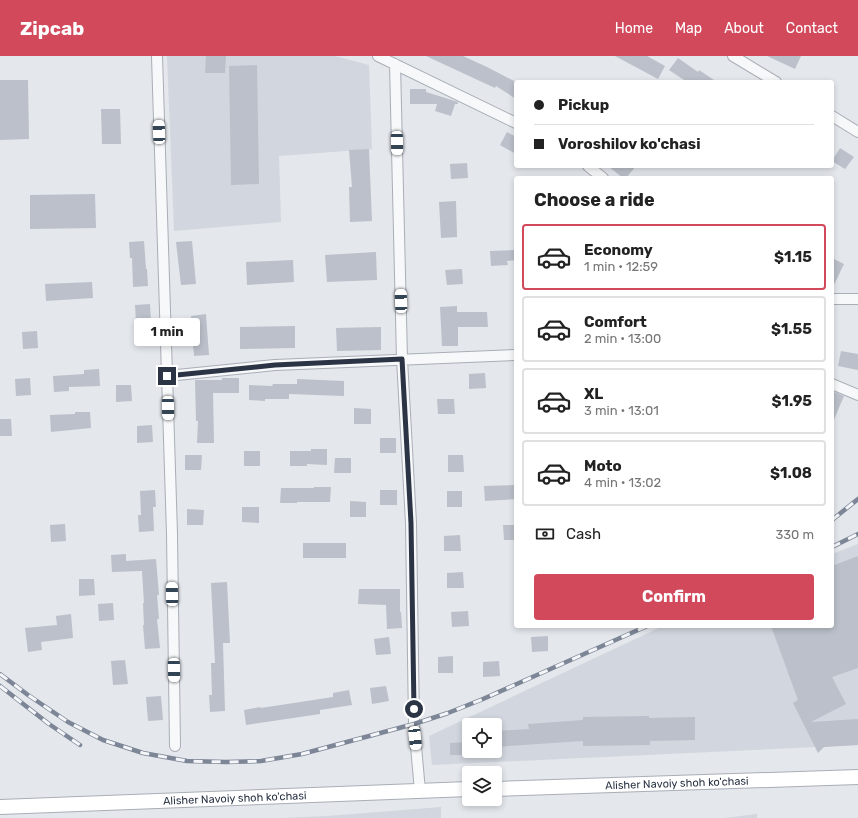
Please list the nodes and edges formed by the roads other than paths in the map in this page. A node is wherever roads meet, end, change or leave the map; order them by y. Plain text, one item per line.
1 (157, 56) edge
2 (378, 56) edge
3 (733, 56) edge
4 (395, 64) junction
5 (773, 80) edge
6 (834, 117) edge
7 (514, 122) edge
8 (858, 132) edge
9 (590, 168) edge
10 (600, 176) edge
11 (834, 299) edge
12 (858, 299) edge
13 (514, 355) edge
14 (402, 359) junction
15 (167, 376) junction
16 (834, 385) edge
17 (858, 395) edge
18 (175, 746) dead end
19 (858, 777) edge
20 (502, 788) edge
21 (462, 789) edge
22 (420, 791) junction
23 (0, 807) edge

1 - 15 street
2 - 4 street
3 - 5 street
4 - 7 street
4 - 14 street
6 - 8 street
9 - 10 street
11 - 12 street
13 - 14 street
14 - 15 street
14 - 22 street
15 - 18 street
16 - 17 street
19 - 20 street, Alisher Navoiy shoh ko'chasi
21 - 22 street, Alisher Navoiy shoh ko'chasi
22 - 23 street, Alisher Navoiy shoh ko'chasi

